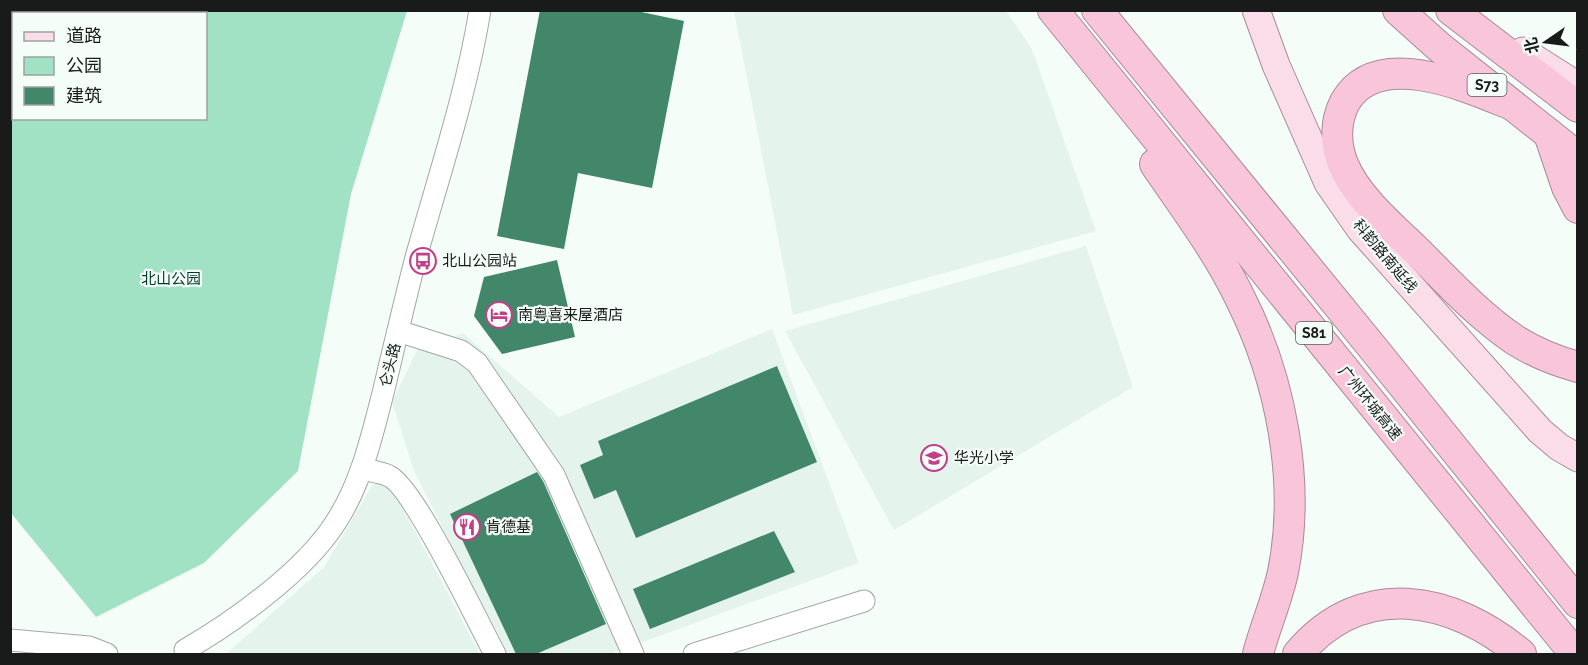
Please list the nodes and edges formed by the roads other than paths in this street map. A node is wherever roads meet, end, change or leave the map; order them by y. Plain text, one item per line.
1 (467, 10) edge
2 (480, 10) edge
3 (1051, 10) edge
4 (1097, 10) edge
5 (1256, 10) edge
6 (1398, 10) edge
7 (1451, 10) edge
8 (1578, 86) edge
9 (1512, 105) junction
10 (1578, 107) edge
11 (1182, 116) junction
12 (1549, 134) junction
13 (1578, 157) edge
14 (1578, 208) edge
15 (398, 331) junction
16 (1578, 367) edge
17 (1578, 458) edge
18 (362, 469) junction
19 (1578, 571) edge
20 (864, 600) dead end
21 (1578, 603) edge
22 (10, 640) edge
23 (183, 652) edge
24 (107, 654) edge
25 (495, 654) edge
26 (633, 654) edge
27 (694, 654) edge
28 (1258, 654) edge
29 (1298, 654) edge
30 (1521, 654) edge
31 (1575, 654) edge

1 - 23 street, 仑头路
2 - 15 street, 仑头路
3 - 28 highway
3 - 31 highway, 广州环城高速 / S81
4 - 11 highway, S81
5 - 17 main road, 科韵路南延线
6 - 9 highway, S73
7 - 8 main road
7 - 10 highway, S73
9 - 12 highway, S73
9 - 16 highway
11 - 19 highway
11 - 21 highway, S81
12 - 13 highway, S73
12 - 14 highway
15 - 18 street, 仑头路
15 - 26 street
18 - 23 street, 仑头路
18 - 25 street
20 - 27 street
22 - 24 street
29 - 30 highway

